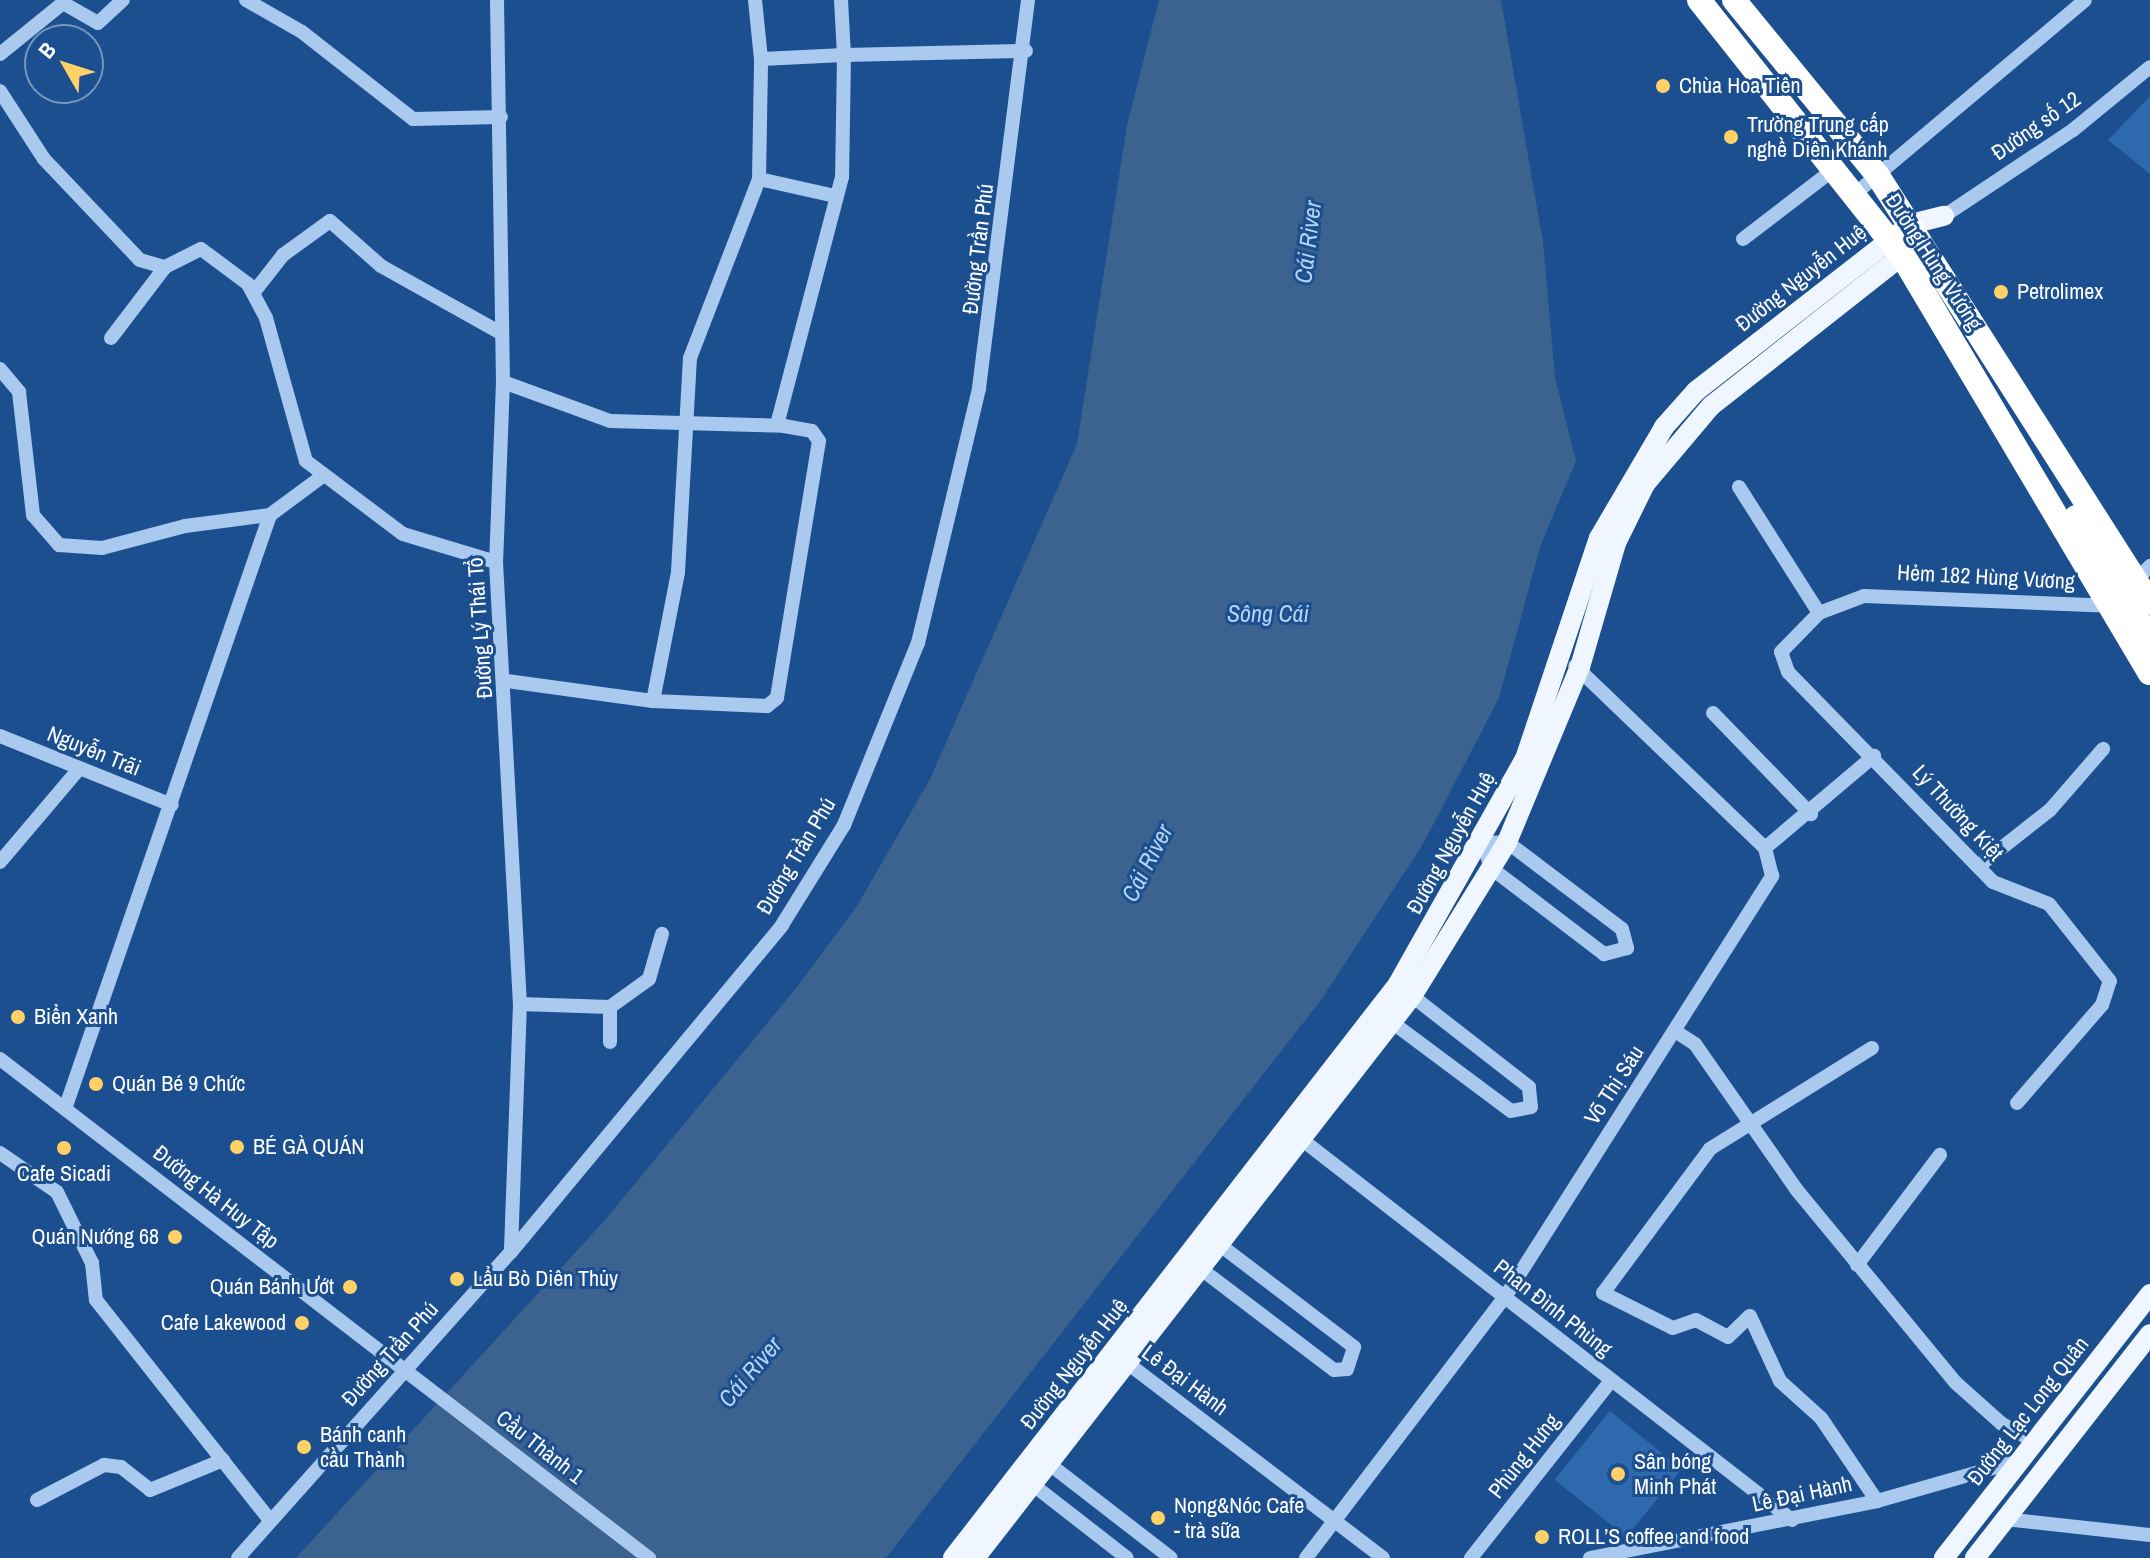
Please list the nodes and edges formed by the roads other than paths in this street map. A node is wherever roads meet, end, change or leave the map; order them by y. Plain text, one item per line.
1 (123, 0) edge
2 (246, 0) edge
3 (497, 0) edge
4 (755, 0) edge
5 (841, 0) edge
6 (1028, 0) edge
7 (1699, 0) edge
8 (1734, 0) edge
9 (2085, 0) edge
10 (1026, 51) junction
11 (0, 54) edge
12 (844, 55) junction
13 (761, 59) junction
14 (2150, 67) edge
15 (0, 91) edge
16 (501, 117) junction
17 (1837, 167) junction
18 (1878, 176) junction
19 (759, 179) junction
20 (1856, 193) junction
21 (835, 196) junction
22 (1944, 216) joint
23 (1916, 232) junction
24 (1743, 239) dead end
25 (1896, 248) junction
26 (165, 267) junction
27 (254, 292) junction
28 (501, 333) junction
29 (111, 338) dead end
30 (0, 369) edge
31 (503, 382) junction
32 (2018, 395) junction
33 (1997, 409) junction
34 (683, 420) junction
35 (777, 425) junction
36 (324, 475) junction
37 (2057, 485) junction
38 (1739, 487) dead end
39 (270, 515) junction
40 (496, 562) junction
41 (2143, 573) edge
42 (2150, 603) edge
43 (2109, 606) junction
44 (1819, 613) junction
45 (2150, 639) edge
46 (1783, 648) joint
47 (1571, 664) junction
48 (2150, 673) edge
49 (507, 681) junction
50 (653, 701) junction
51 (1713, 713) dead end
52 (0, 736) edge
53 (2103, 749) dead end
54 (1874, 756) junction
55 (78, 770) junction
56 (172, 805) junction
57 (1811, 814) junction
58 (1507, 842) junction
59 (1483, 843) junction
60 (1765, 848) junction
61 (0, 862) edge
62 (1980, 865) junction
63 (1491, 868) junction
64 (662, 934) dead end
65 (1412, 996) junction
66 (520, 1004) junction
67 (610, 1007) junction
68 (1393, 1023) junction
69 (1675, 1031) junction
70 (610, 1042) dead end
71 (1872, 1048) dead end
72 (0, 1059) edge
73 (2017, 1103) dead end
74 (65, 1109) junction
75 (1753, 1123) junction
76 (1296, 1135) junction
77 (0, 1153) edge
78 (1940, 1155) dead end
79 (1220, 1245) junction
80 (511, 1252) junction
81 (1857, 1265) junction
82 (1201, 1269) junction
83 (2150, 1294) edge
84 (1505, 1297) junction
85 (2150, 1334) edge
86 (1120, 1358) junction
87 (405, 1371) junction
88 (1611, 1381) junction
89 (2036, 1442) junction
90 (223, 1460) junction
91 (2021, 1460) junction
92 (1048, 1463) junction
93 (1032, 1484) junction
94 (37, 1500) dead end
95 (1877, 1501) junction
96 (269, 1519) junction
97 (2005, 1519) junction
98 (1792, 1520) junction
99 (1334, 1522) junction
100 (2150, 1535) edge
101 (1981, 1550) edge
102 (238, 1558) edge
103 (649, 1558) edge
104 (953, 1558) edge
105 (975, 1558) edge
106 (1127, 1558) edge
107 (1171, 1558) edge
108 (1306, 1558) edge
109 (1383, 1558) edge
110 (1471, 1558) edge
111 (1590, 1558) edge
112 (1944, 1558) edge

1 - 11 street
2 - 16 street
3 - 16 street, Đường Lý Thái Tổ
4 - 13 street
5 - 12 street
6 - 10 street, Đường Trần Phú
7 - 17 highway, Đường Hùng Vương
8 - 18 highway, Đường Hùng Vương
9 - 18 street
10 - 12 street
10 - 80 street, Đường Trần Phú
12 - 13 street
12 - 21 street
13 - 19 street
14 - 22 street, Đường số 12
15 - 26 street
16 - 28 street, Đường Lý Thái Tổ
17 - 20 highway, Đường Hùng Vương
17 - 24 street
18 - 20 street
18 - 23 highway, Đường Hùng Vương
19 - 21 street
19 - 34 street
20 - 25 highway, Đường Hùng Vương
21 - 35 street
22 - 23 main road, Đường Nguyễn Huệ
23 - 25 main road, Đường Nguyễn Huệ
23 - 32 highway, Đường Hùng Vương
25 - 33 highway, Đường Hùng Vương
25 - 47 main road, Đường Nguyễn Huệ
26 - 27 street
26 - 29 street
27 - 28 street
27 - 36 street
28 - 31 street, Đường Lý Thái Tổ
30 - 39 street
31 - 34 street
31 - 40 street, Đường Lý Thái Tổ
32 - 37 highway
32 - 41 highway
33 - 37 highway
33 - 43 highway
34 - 35 street
34 - 50 street
35 - 50 street
36 - 39 street
36 - 40 street
37 - 45 highway
38 - 44 street
39 - 56 street
40 - 49 street, Đường Lý Thái Tổ
41 - 42 highway
43 - 44 street, Hẻm 182 Hùng Vương
43 - 48 highway
44 - 46 street, Hẻm 182 Hùng Vương
46 - 54 street, Lý Thường Kiệt
47 - 58 main road, Đường Nguyễn Huệ
47 - 59 main road, Đường Nguyễn Huệ
47 - 60 street
49 - 50 street
49 - 66 street, Đường Lý Thái Tổ
51 - 57 street
52 - 55 street, Nguyễn Trãi
53 - 62 street
54 - 57 street
54 - 62 street, Lý Thường Kiệt
55 - 56 street, Nguyễn Trãi
55 - 61 street
56 - 74 street
57 - 60 street
58 - 59 street
58 - 63 main road, Đường Nguyễn Huệ
58 - 63 street
59 - 63 street
59 - 76 main road, Đường Nguyễn Huệ
60 - 69 street, Võ Thị Sáu
62 - 73 street, Lý Thường Kiệt
63 - 65 main road, Đường Nguyễn Huệ
64 - 67 street
65 - 68 main road, Đường Nguyễn Huệ
65 - 68 street
66 - 67 street
66 - 80 street, Đường Lý Thái Tổ
67 - 70 street
68 - 76 main road, Đường Nguyễn Huệ
69 - 75 street
69 - 84 street, Võ Thị Sáu
71 - 75 street
72 - 74 street, Đường Hà Huy Tập
74 - 87 street, Đường Hà Huy Tập
75 - 81 street
75 - 95 street
76 - 79 main road, Đường Nguyễn Huệ
76 - 84 street, Phan Đình Phùng
76 - 86 main road, Đường Nguyễn Huệ
77 - 90 street
78 - 81 street
79 - 82 main road, Đường Nguyễn Huệ
79 - 82 street
80 - 87 street, Đường Trần Phú
81 - 89 street
82 - 86 main road, Đường Nguyễn Huệ
83 - 89 main road, Đường Lạc Long Quân
84 - 88 street, Phan Đình Phùng
84 - 99 street, Võ Thị Sáu
85 - 97 main road
86 - 92 main road, Đường Nguyễn Huệ
86 - 99 street, Lê Đại Hành
86 - 104 main road, Đường Nguyễn Huệ
87 - 96 street, Đường Trần Phú
87 - 103 street, Cầu Thành 1
88 - 98 street, Phan Đình Phùng
88 - 110 street, Phùng Hưng
89 - 91 main road, Đường Lạc Long Quân
90 - 94 street
90 - 96 street
91 - 95 street, Lê Đại Hành
91 - 112 main road, Đường Lạc Long Quân
92 - 93 main road, Đường Nguyễn Huệ
92 - 107 street
93 - 105 main road, Đường Nguyễn Huệ
93 - 106 street
95 - 98 street, Lê Đại Hành
96 - 102 street, Đường Trần Phú
97 - 100 street
97 - 101 main road
98 - 111 street, Lê Đại Hành
99 - 108 street, Võ Thị Sáu
99 - 109 street, Lê Đại Hành

